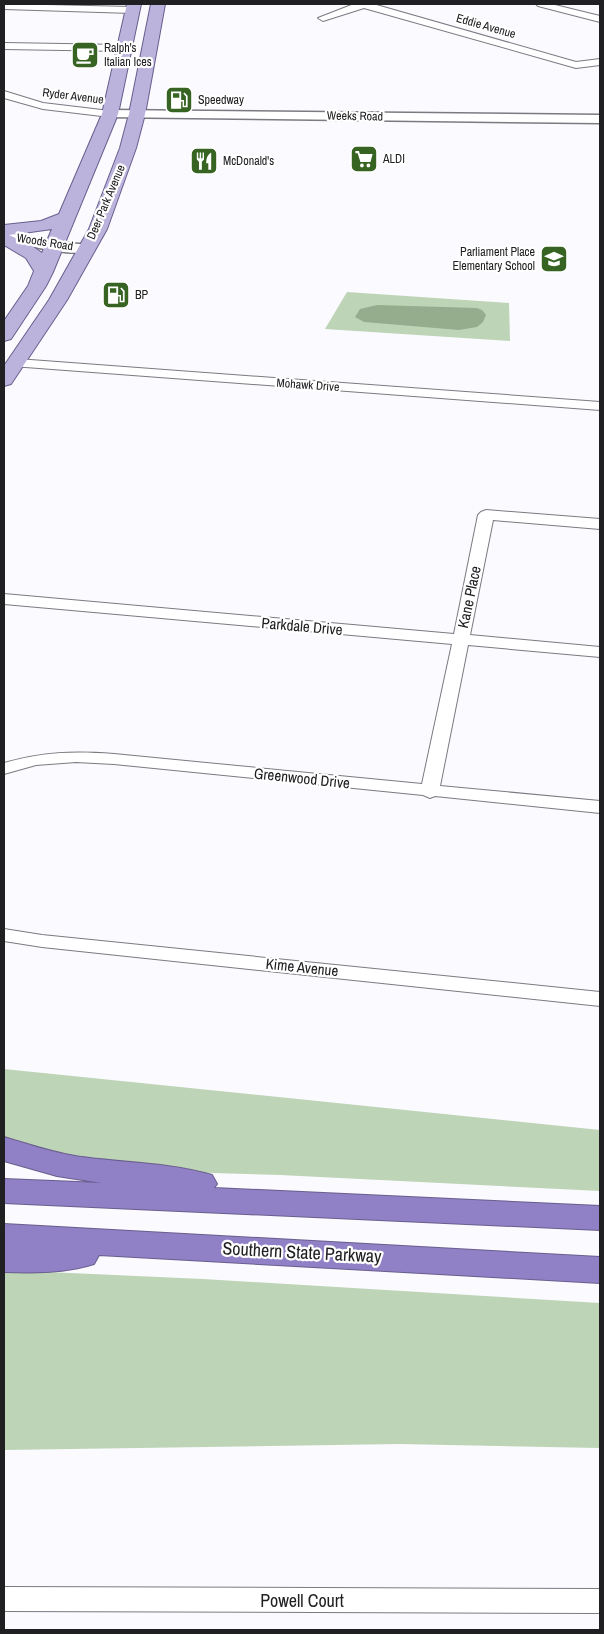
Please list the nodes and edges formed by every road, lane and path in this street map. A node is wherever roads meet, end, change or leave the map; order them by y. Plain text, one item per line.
1 (158, 4) edge
2 (364, 4) edge
3 (541, 4) edge
4 (25, 5) edge
5 (4, 6) edge
6 (133, 7) edge
7 (323, 18) dead end
8 (600, 20) edge
9 (4, 46) edge
10 (123, 48) junction
11 (600, 62) edge
12 (4, 94) edge
13 (110, 114) junction
14 (137, 114) junction
15 (600, 119) edge
16 (67, 216) junction
17 (4, 230) edge
18 (4, 237) edge
19 (55, 246) junction
20 (86, 248) junction
21 (44, 272) junction
22 (4, 335) edge
23 (17, 363) junction
24 (4, 380) edge
25 (600, 406) edge
26 (600, 524) edge
27 (4, 599) edge
28 (460, 640) junction
29 (600, 652) edge
30 (4, 769) edge
31 (430, 792) junction
32 (600, 808) edge
33 (4, 935) edge
34 (600, 999) edge
35 (4, 1149) edge
36 (4, 1191) edge
37 (330, 1204) junction
38 (600, 1218) edge
39 (4, 1237) edge
40 (181, 1246) junction
41 (4, 1258) edge
42 (600, 1270) edge
43 (4, 1599) edge
44 (600, 1601) edge

1 - 14 main road, Deer Park Avenue
2 - 7 street
2 - 11 street, Eddie Avenue
3 - 8 street
4 - 5 street
4 - 6 street
6 - 10 main road
9 - 10 street
10 - 13 main road
12 - 13 street, Ryder Avenue
13 - 14 street, Weeks Road
13 - 16 main road
14 - 15 street, Weeks Road
14 - 20 main road, Deer Park Avenue
16 - 17 main road
16 - 19 main road
18 - 19 street, Woods Road
18 - 21 main road
19 - 20 street, Woods Road
19 - 21 main road
20 - 23 main road, Deer Park Avenue
21 - 22 main road
23 - 24 main road, Deer Park Avenue
23 - 25 street, Mohawk Drive
26 - 28 street, Kane Place
27 - 28 street, Parkdale Drive
28 - 29 street, Parkdale Drive
28 - 31 street, Kane Place
30 - 31 street, Greenwood Drive
31 - 32 street, Greenwood Drive
33 - 34 street, Kime Avenue
35 - 37 highway
36 - 37 highway
37 - 38 highway
39 - 40 highway, Southern State Parkway
40 - 41 highway
40 - 42 highway, Southern State Parkway
43 - 44 street, Powell Court

